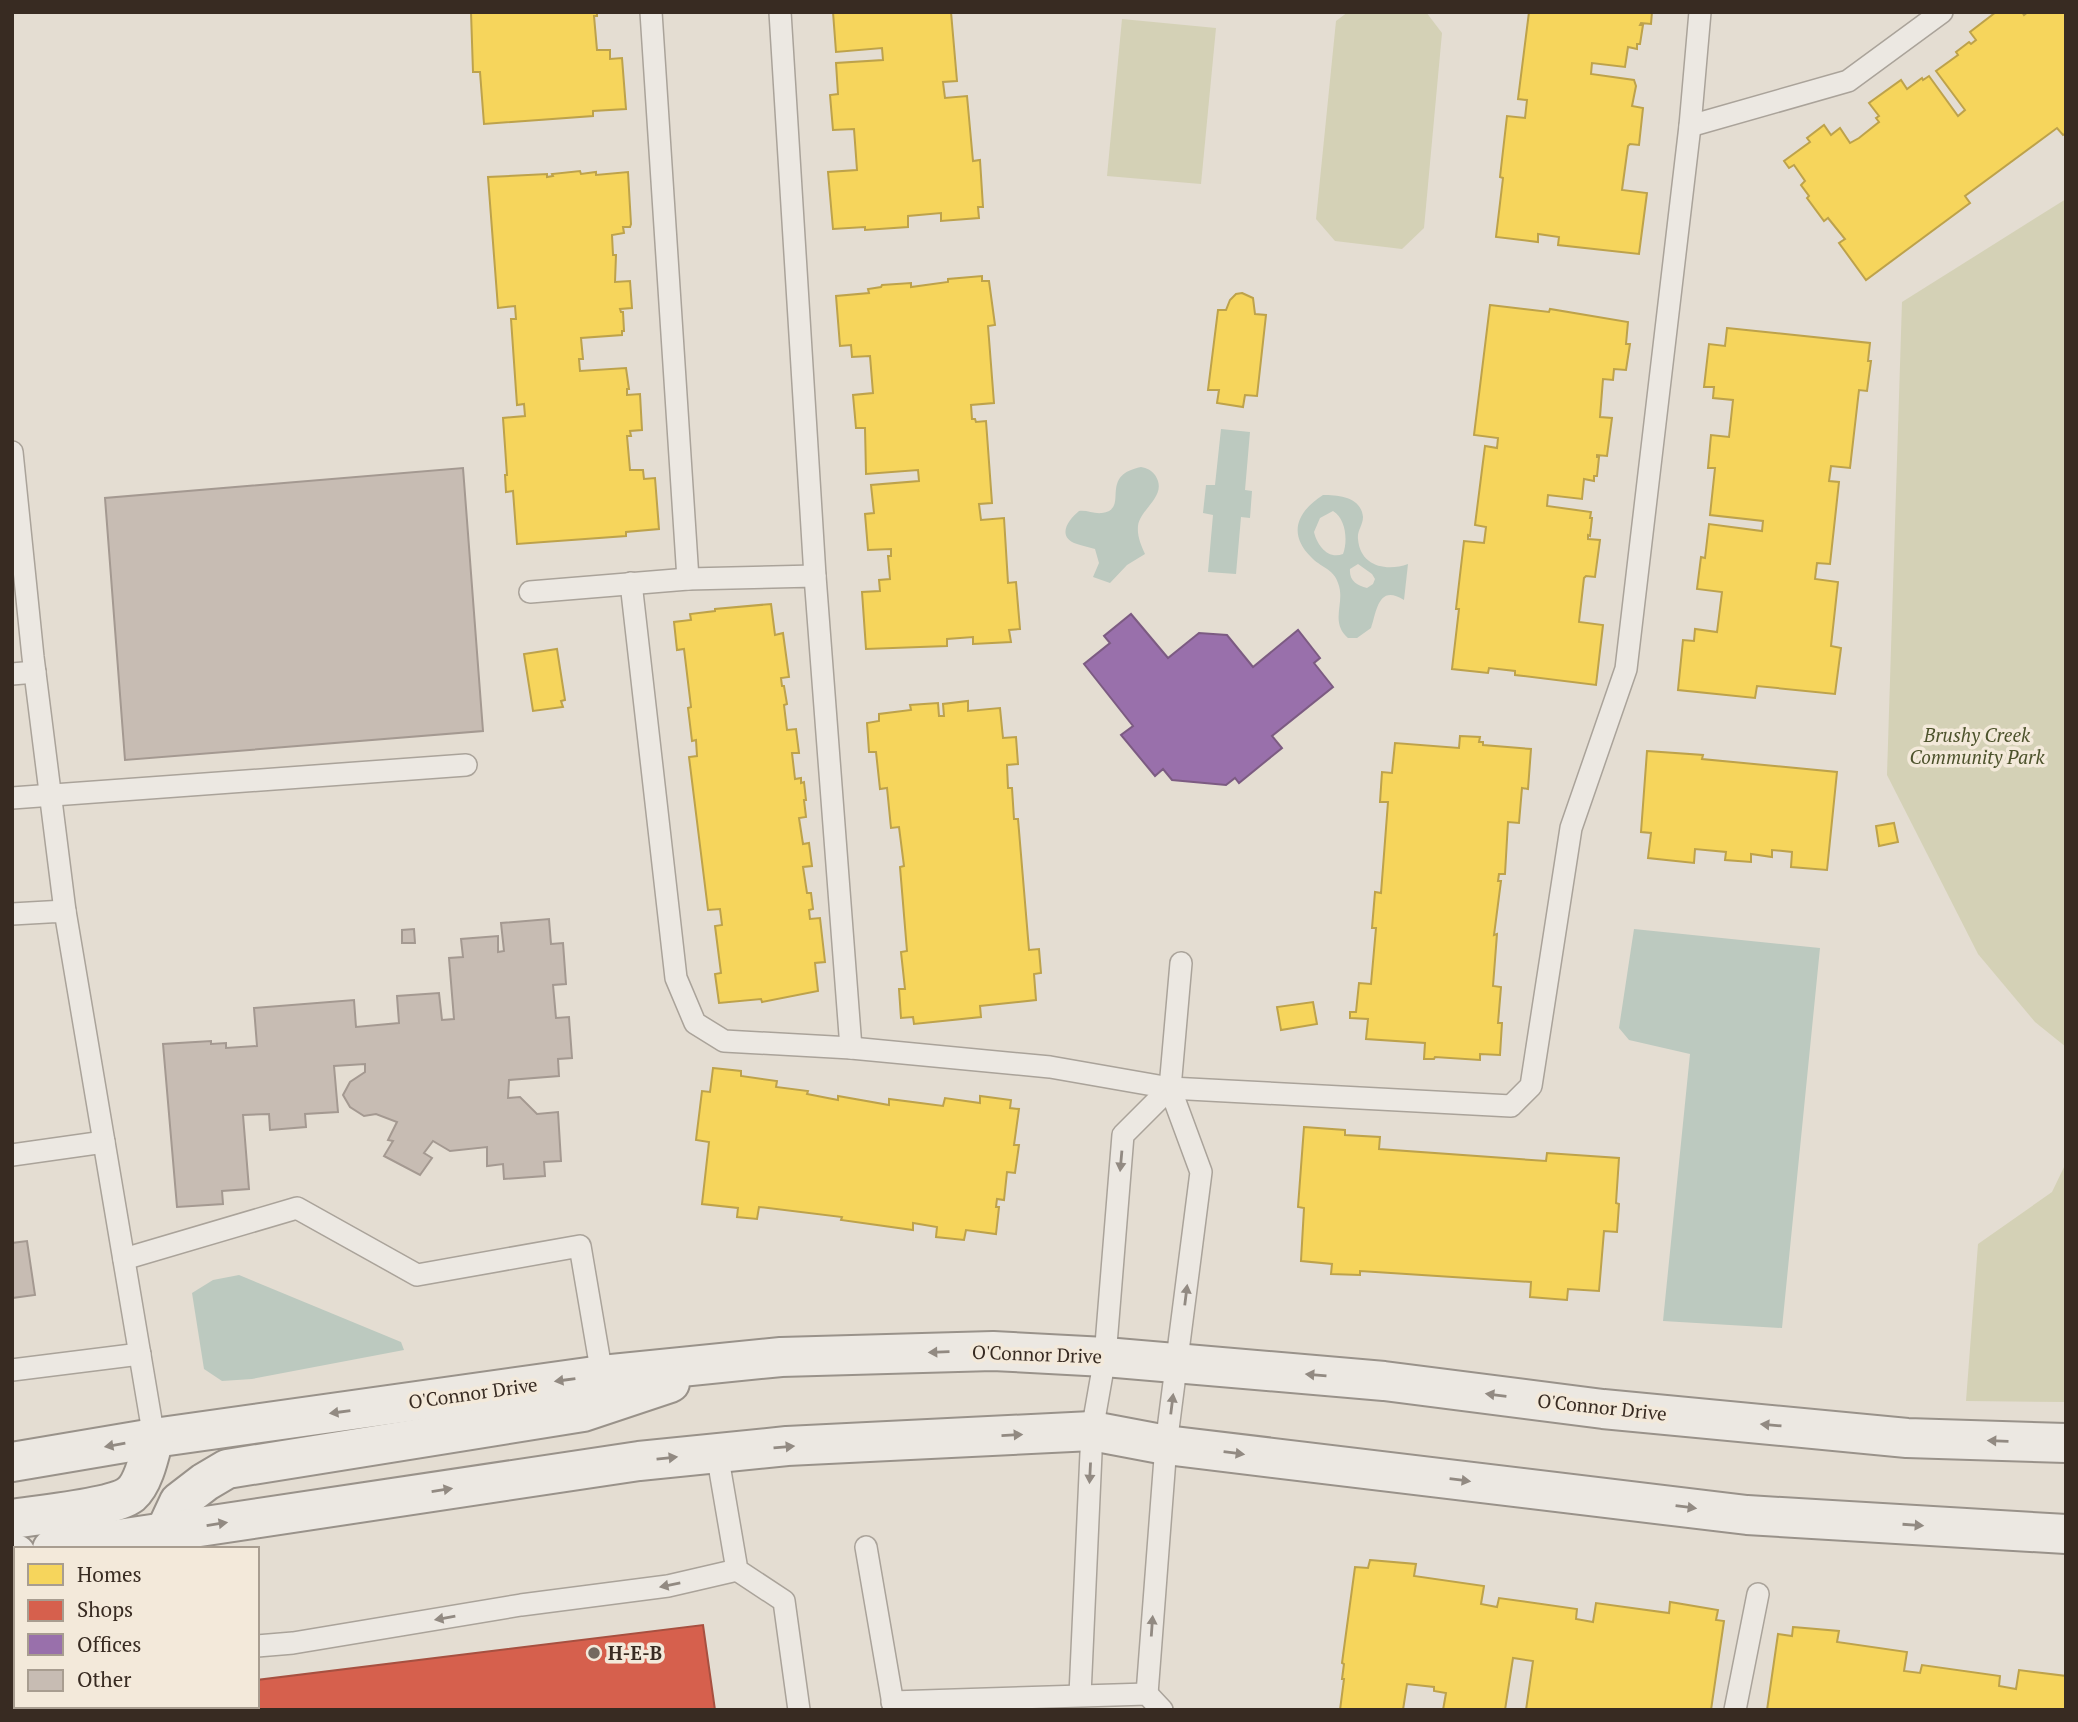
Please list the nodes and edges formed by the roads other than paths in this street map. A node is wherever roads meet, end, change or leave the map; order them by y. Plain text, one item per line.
1 (651, 12) edge
2 (779, 12) edge
3 (1700, 12) edge
4 (1942, 12) edge
5 (1690, 126) junction
6 (12, 452) edge
7 (815, 576) junction
8 (688, 579) junction
9 (631, 583) junction
10 (530, 593) dead end
11 (35, 672) junction
12 (12, 674) edge
13 (466, 765) dead end
14 (49, 794) junction
15 (12, 798) edge
16 (65, 911) junction
17 (12, 914) edge
18 (1181, 963) dead end
19 (851, 1048) junction
20 (1170, 1088) junction
21 (104, 1142) junction
22 (12, 1155) edge
23 (124, 1259) junction
24 (140, 1354) junction
25 (1105, 1357) junction
26 (738, 1361) junction
27 (1177, 1363) junction
28 (12, 1370) edge
29 (602, 1375) junction
30 (1092, 1431) junction
31 (155, 1438) junction
32 (2066, 1443) edge
33 (1166, 1445) junction
34 (716, 1453) junction
35 (12, 1462) edge
36 (12, 1519) edge
37 (2066, 1534) edge
38 (166, 1540) edge
39 (77, 1547) edge
40 (866, 1547) dead end
41 (737, 1570) junction
42 (1758, 1594) dead end
43 (259, 1646) edge
44 (1080, 1695) junction
45 (1155, 1702) edge
46 (893, 1706) edge
47 (799, 1710) edge
48 (1735, 1710) edge

1 - 8 lane
2 - 7 lane
3 - 5 lane
4 - 5 lane
5 - 20 lane
6 - 11 lane
7 - 8 lane
7 - 19 lane
8 - 9 lane
9 - 10 lane
9 - 19 lane
11 - 12 lane
11 - 14 lane
13 - 14 lane
14 - 15 lane
14 - 16 lane
16 - 17 lane
16 - 21 lane
18 - 20 lane
19 - 20 lane
20 -> 25 lane
27 -> 20 lane
21 - 22 lane
21 - 23 lane
23 - 24 lane
23 - 29 lane
24 - 28 lane
24 - 31 lane
25 -> 26 main road, O'Connor Drive
25 - 27 main road, O'Connor Drive
25 - 30 lane
26 - 29 main road, O'Connor Drive
26 - 38 main road
32 -> 27 main road, O'Connor Drive
33 -> 27 lane
29 -> 31 main road, O'Connor Drive
30 - 33 main road
34 -> 30 main road
30 -> 44 lane
31 -> 35 main road, O'Connor Drive
31 - 36 main road
33 -> 37 main road
45 -> 33 lane
38 -> 34 main road
34 - 41 lane
38 - 39 main road
40 - 46 lane
41 -> 43 lane
41 - 47 lane
42 - 48 lane
44 - 45 lane
44 - 46 lane

